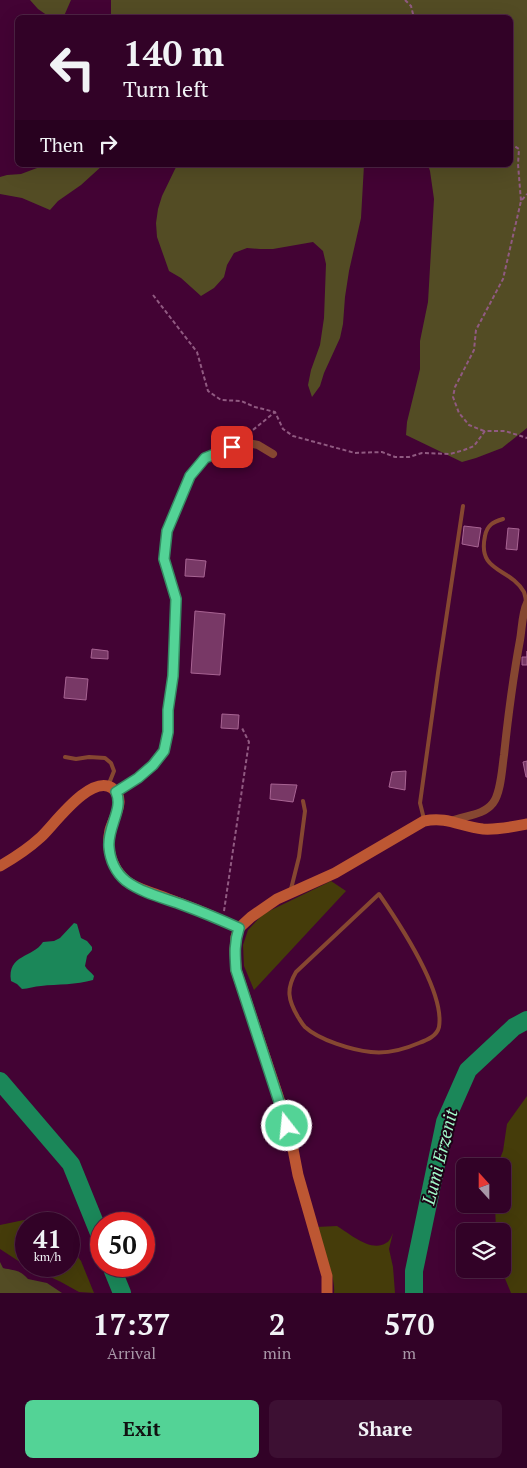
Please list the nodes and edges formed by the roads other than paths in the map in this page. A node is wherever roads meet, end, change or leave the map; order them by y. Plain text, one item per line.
1 (273, 454) dead end
2 (463, 506) dead end
3 (503, 519) dead end
4 (527, 603) edge
5 (65, 757) dead end
6 (112, 789) junction
7 (303, 801) dead end
8 (424, 821) junction
9 (451, 821) junction
10 (527, 824) edge
11 (0, 866) edge
12 (290, 894) junction
13 (379, 894) joint
14 (239, 928) junction
15 (327, 1293) edge

1 - 6 street
2 - 8 lane
3 - 4 lane
4 - 9 street
5 - 6 lane
6 - 11 main road
6 - 14 main road
7 - 12 lane
8 - 9 main road
8 - 12 main road
9 - 10 main road
12 - 14 main road
13 - 13 lane
14 - 15 main road

